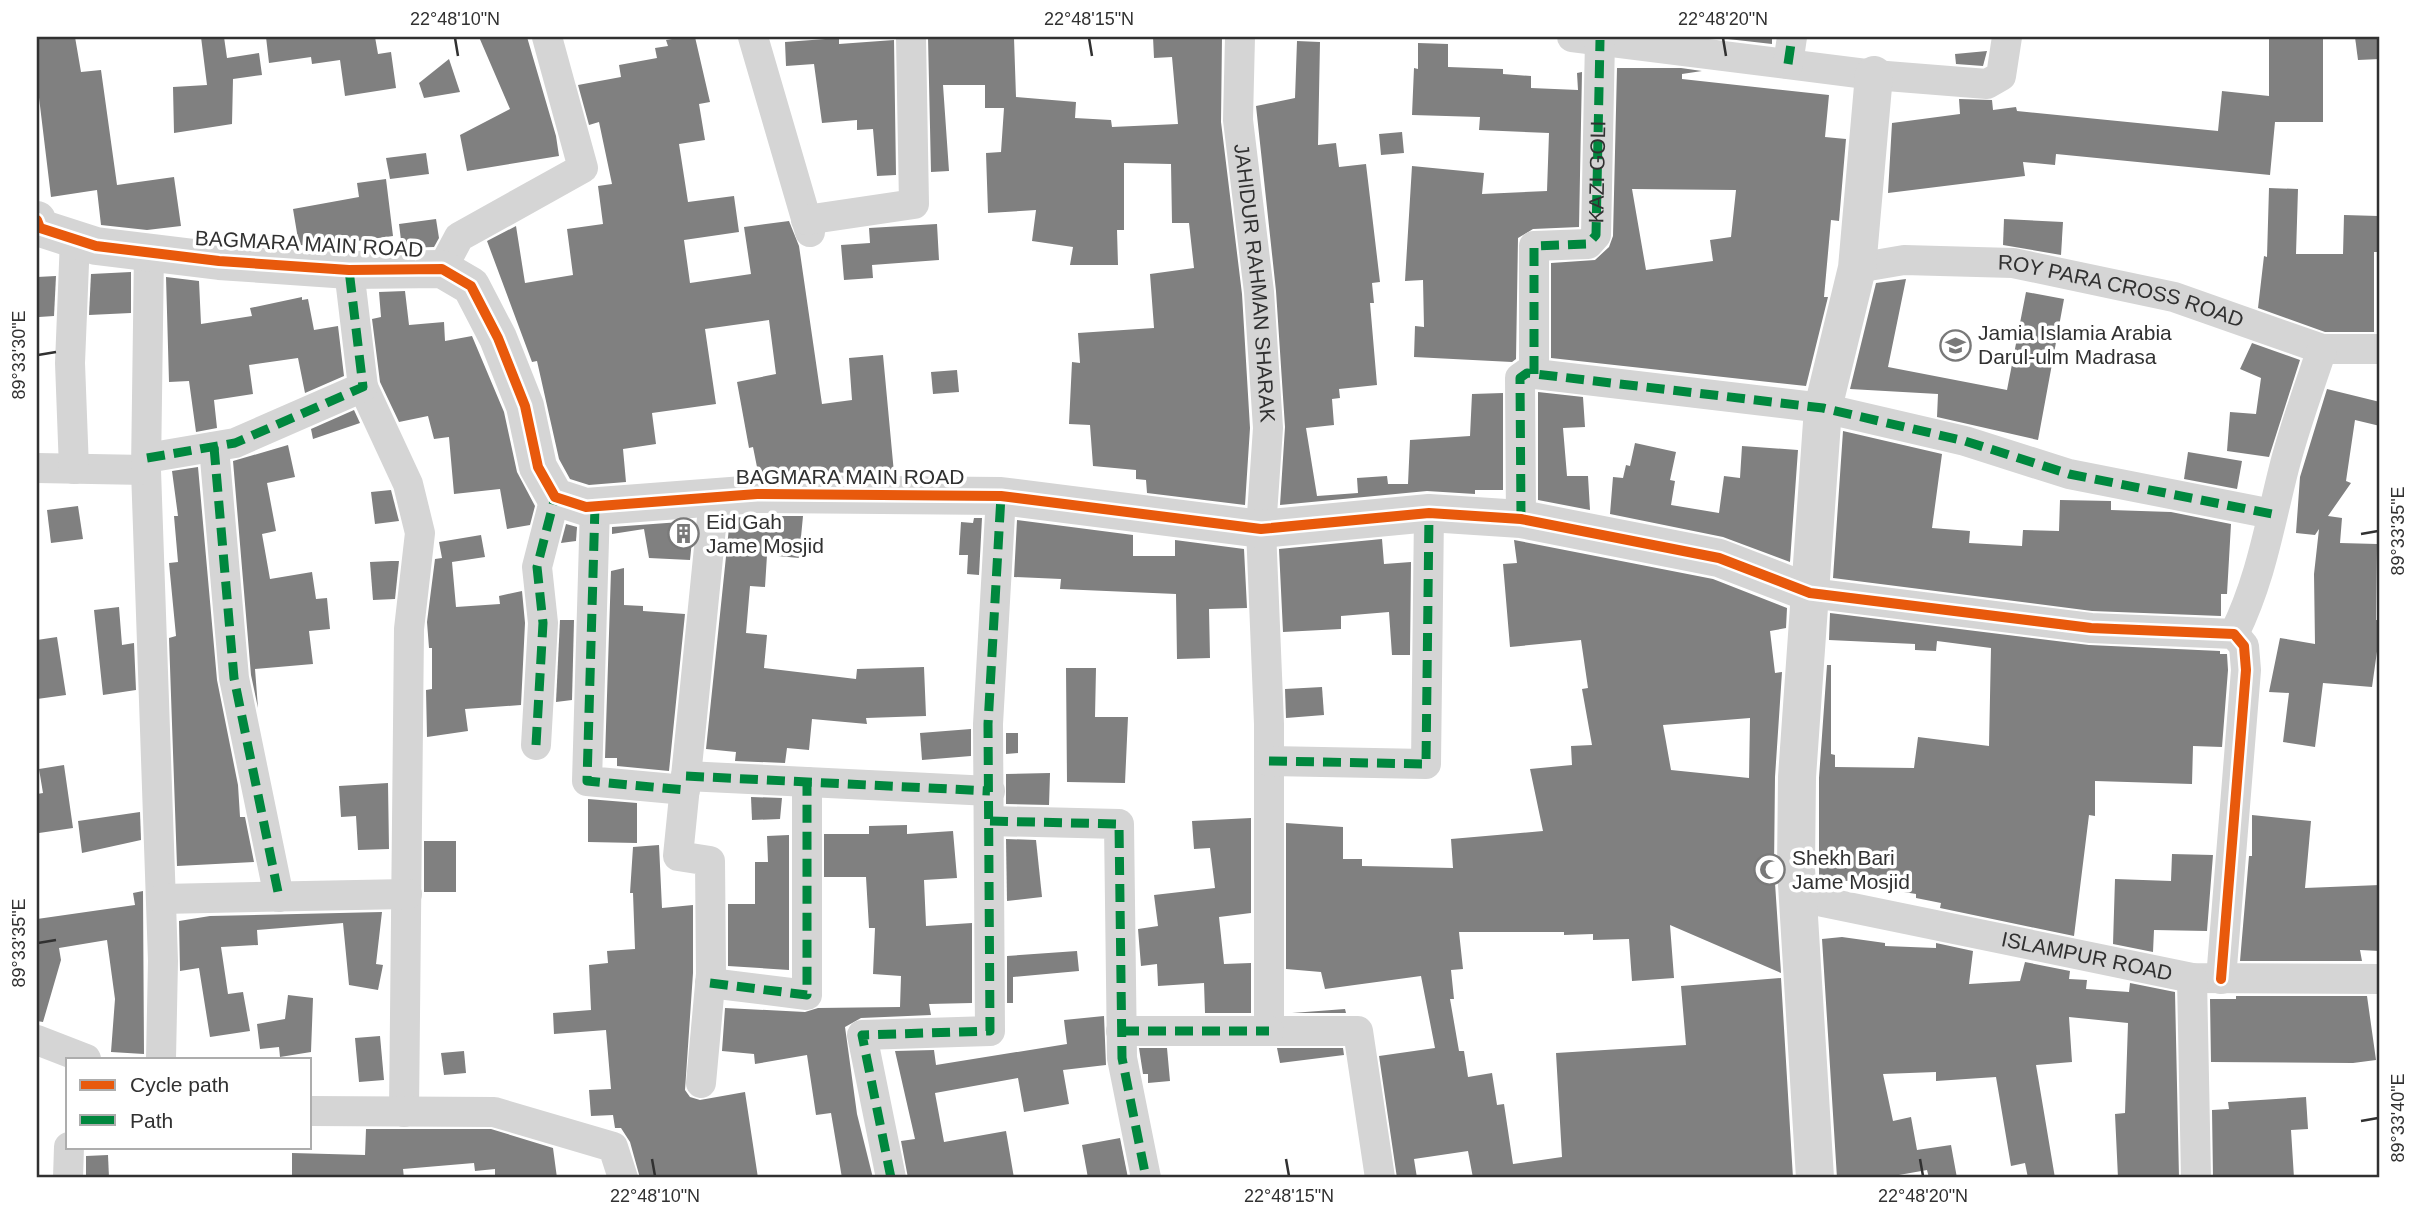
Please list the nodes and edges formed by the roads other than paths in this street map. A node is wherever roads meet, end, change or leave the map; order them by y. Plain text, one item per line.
1 (547, 37) edge
2 (753, 37) edge
3 (911, 37) edge
4 (1240, 37) edge
5 (2007, 37) edge
6 (1586, 38) edge
7 (1790, 50) edge
8 (1874, 75) junction
9 (37, 220) edge
10 (75, 239) junction
11 (149, 252) junction
12 (1857, 268) junction
13 (442, 269) junction
14 (349, 270) junction
15 (2322, 349) junction
16 (2380, 349) edge
17 (1534, 374) junction
18 (363, 387) junction
19 (1823, 408) junction
20 (215, 447) junction
21 (147, 464) junction
22 (37, 468) edge
23 (74, 469) junction
24 (1001, 496) junction
25 (555, 497) junction
26 (714, 498) junction
27 (595, 506) junction
28 (1429, 513) junction
29 (2272, 514) junction
30 (1521, 519) junction
31 (1261, 529) junction
32 (1810, 593) junction
33 (2234, 634) junction
34 (536, 746) dead end
35 (1269, 761) junction
36 (807, 782) junction
37 (686, 783) junction
38 (990, 791) junction
39 (990, 821) junction
40 (407, 894) junction
41 (279, 897) junction
42 (1798, 897) junction
43 (161, 899) junction
44 (2206, 979) junction
45 (2380, 979) edge
46 (710, 983) junction
47 (1121, 1031) junction
48 (1269, 1031) junction
49 (37, 1040) edge
50 (78, 1058) edge
51 (161, 1058) edge
52 (701, 1083) dead end
53 (312, 1111) edge
54 (404, 1112) junction
55 (69, 1148) edge
56 (68, 1178) edge
57 (623, 1178) edge
58 (891, 1178) edge
59 (1146, 1178) edge
60 (1380, 1178) edge
61 (1815, 1178) edge
62 (2196, 1178) edge

1 - 13 street
2 - 3 street
4 - 31 street, JAHIDUR RAHMAN SHARAK
5 - 8 street
6 - 7 street
6 - 17 street, KAZI GOLI
7 - 8 street
8 - 12 street
9 - 10 street, BAGMARA MAIN ROAD
10 - 11 street, BAGMARA MAIN ROAD
10 - 23 street
11 - 14 street, BAGMARA MAIN ROAD
11 - 21 street
12 - 15 street, ROY PARA CROSS ROAD
12 - 19 street
13 - 14 street, BAGMARA MAIN ROAD
13 - 25 street, BAGMARA MAIN ROAD
14 - 18 street
15 - 16 street, ROY PARA CROSS ROAD
15 - 29 street
17 - 19 street
17 - 30 street
18 - 20 street
18 - 40 street
19 - 29 street
19 - 32 street
20 - 21 street
20 - 41 street
21 - 23 street
21 - 43 street
22 - 23 street
24 - 26 street, BAGMARA MAIN ROAD
24 - 31 street, BAGMARA MAIN ROAD
24 - 38 street
25 - 27 street, BAGMARA MAIN ROAD
25 - 34 street
26 - 27 street, BAGMARA MAIN ROAD
26 - 37 street
27 - 37 street
28 - 30 street, BAGMARA MAIN ROAD
28 - 31 street, BAGMARA MAIN ROAD
28 - 35 street
29 - 33 street
30 - 32 street, BAGMARA MAIN ROAD
31 - 35 street, JAHIDUR RAHMAN SHARAK
32 - 33 street
32 - 42 street
33 - 44 street
35 - 48 street, JAHIDUR RAHMAN SHARAK
36 - 37 street
36 - 38 street
36 - 46 street
37 - 46 street
38 - 39 street
39 - 47 street
39 - 58 street
40 - 41 street
40 - 54 street
41 - 43 street
42 - 44 street, ISLAMPUR ROAD
42 - 61 street
43 - 51 street
44 - 45 street, ISLAMPUR ROAD
44 - 62 street
46 - 52 street
47 - 48 street
47 - 59 street
48 - 60 street
49 - 50 street
53 - 54 street
54 - 57 street
55 - 56 street

